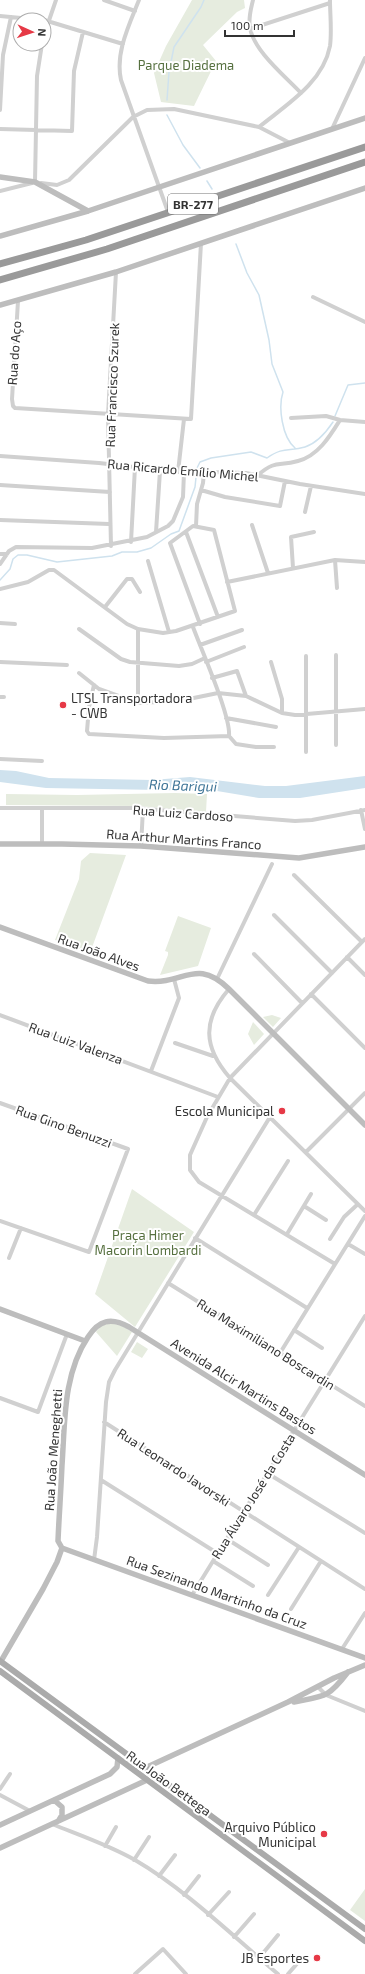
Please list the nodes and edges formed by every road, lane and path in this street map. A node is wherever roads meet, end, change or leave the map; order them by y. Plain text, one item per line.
1 (56, 0) edge
2 (104, 0) edge
3 (139, 0) edge
4 (253, 0) edge
5 (330, 1) edge
6 (135, 11) junction
7 (49, 12) edge
8 (0, 16) edge
9 (11, 17) joint
10 (52, 22) edge
11 (250, 29) junction
12 (83, 32) junction
13 (122, 44) junction
14 (41, 52) edge
15 (365, 58) edge
16 (365, 70) edge
17 (358, 72) junction
18 (301, 93) junction
19 (0, 110) edge
20 (133, 117) junction
21 (365, 118) edge
22 (259, 127) junction
23 (0, 129) edge
24 (332, 129) junction
25 (36, 130) junction
26 (290, 143) junction
27 (365, 147) edge
28 (365, 162) edge
29 (0, 178) edge
30 (35, 182) junction
31 (158, 188) junction
32 (365, 188) edge
33 (0, 191) edge
34 (88, 211) junction
35 (168, 212) junction
36 (0, 236) edge
37 (201, 243) junction
38 (0, 264) edge
39 (116, 272) junction
40 (0, 280) edge
41 (313, 297) dead end
42 (18, 301) junction
43 (0, 305) edge
44 (365, 322) edge
45 (108, 415) junction
46 (291, 418) dead end
47 (184, 419) junction
48 (340, 420) junction
49 (365, 422) edge
50 (0, 456) edge
51 (110, 464) junction
52 (135, 468) junction
53 (160, 471) junction
54 (178, 472) junction
55 (184, 472) junction
56 (204, 472) junction
57 (258, 475) junction
58 (285, 481) junction
59 (0, 485) edge
60 (311, 486) junction
61 (201, 490) junction
62 (110, 492) junction
63 (365, 494) edge
64 (305, 512) dead end
65 (0, 520) edge
66 (109, 524) junction
67 (252, 525) dead end
68 (196, 526) junction
69 (156, 532) junction
70 (186, 532) junction
71 (314, 532) dead end
72 (131, 542) junction
73 (111, 546) junction
74 (0, 554) edge
75 (6, 554) junction
76 (335, 560) junction
77 (148, 561) dead end
78 (365, 562) edge
79 (0, 564) edge
80 (293, 568) junction
81 (268, 573) junction
82 (227, 582) junction
83 (337, 588) dead end
84 (0, 590) edge
85 (140, 592) dead end
86 (105, 607) junction
87 (218, 617) junction
88 (0, 623) edge
89 (15, 624) dead end
90 (200, 624) junction
91 (193, 627) junction
92 (80, 629) dead end
93 (138, 629) junction
94 (242, 630) dead end
95 (169, 632) junction
96 (200, 645) junction
97 (244, 647) dead end
98 (336, 655) dead end
99 (306, 656) dead end
100 (205, 660) junction
101 (0, 662) edge
102 (271, 662) dead end
103 (137, 663) junction
104 (67, 665) dead end
105 (79, 673) dead end
106 (212, 678) junction
107 (94, 685) junction
108 (218, 693) junction
109 (246, 696) junction
110 (138, 703) junction
111 (365, 709) edge
112 (336, 712) junction
113 (282, 713) junction
114 (306, 715) junction
115 (226, 718) junction
116 (276, 727) dead end
117 (229, 736) junction
118 (336, 746) dead end
119 (274, 747) dead end
120 (306, 752) dead end
121 (0, 759) edge
122 (42, 761) dead end
123 (0, 808) edge
124 (42, 808) junction
125 (143, 809) junction
126 (363, 810) edge
127 (365, 829) edge
128 (0, 844) edge
129 (42, 844) junction
130 (141, 846) junction
131 (365, 847) edge
132 (272, 864) dead end
133 (294, 875) dead end
134 (274, 915) dead end
135 (0, 927) edge
136 (363, 941) edge
137 (254, 954) dead end
138 (347, 957) junction
139 (332, 973) junction
140 (365, 975) edge
141 (174, 979) junction
142 (217, 979) junction
143 (229, 989) junction
144 (311, 994) junction
145 (302, 1003) junction
146 (0, 1015) edge
147 (273, 1033) junction
148 (175, 1043) dead end
149 (365, 1048) edge
150 (213, 1056) junction
151 (152, 1071) junction
152 (230, 1078) junction
153 (365, 1092) edge
154 (218, 1097) junction
155 (0, 1103) edge
156 (349, 1109) junction
157 (270, 1117) junction
158 (365, 1125) edge
159 (306, 1152) junction
160 (288, 1161) dead end
161 (311, 1194) dead end
162 (222, 1195) junction
163 (358, 1204) junction
164 (304, 1206) junction
165 (365, 1211) edge
166 (254, 1215) junction
167 (365, 1216) edge
168 (326, 1220) dead end
169 (0, 1221) edge
170 (21, 1228) junction
171 (287, 1234) junction
172 (196, 1238) junction
173 (330, 1239) dead end
174 (348, 1244) junction
175 (365, 1254) edge
176 (9, 1258) dead end
177 (335, 1264) junction
178 (168, 1283) junction
179 (307, 1308) junction
180 (0, 1309) edge
181 (365, 1316) edge
182 (110, 1320) joint
183 (294, 1330) junction
184 (137, 1332) junction
185 (67, 1334) junction
186 (86, 1340) junction
187 (322, 1348) dead end
188 (280, 1353) junction
189 (324, 1381) junction
190 (0, 1398) edge
191 (365, 1406) edge
192 (104, 1422) junction
193 (294, 1430) junction
194 (267, 1473) junction
195 (365, 1475) edge
196 (101, 1480) junction
197 (243, 1512) junction
198 (365, 1533) edge
199 (227, 1539) junction
200 (299, 1547) junction
201 (62, 1548) junction
202 (218, 1554) junction
203 (94, 1560) junction
204 (213, 1561) junction
205 (321, 1561) junction
206 (268, 1565) dead end
207 (253, 1586) dead end
208 (365, 1589) edge
209 (192, 1595) junction
210 (268, 1595) dead end
211 (290, 1609) dead end
212 (365, 1613) edge
213 (342, 1649) junction
214 (365, 1658) edge
215 (1, 1661) edge
216 (365, 1665) edge
217 (10, 1668) junction
218 (348, 1672) junction
219 (3, 1673) edge
220 (318, 1687) junction
221 (326, 1695) junction
222 (288, 1702) junction
223 (365, 1711) edge
224 (86, 1724) junction
225 (81, 1731) junction
226 (118, 1758) junction
227 (145, 1768) junction
228 (10, 1774) dead end
229 (147, 1780) junction
230 (166, 1783) junction
231 (0, 1789) edge
232 (161, 1790) junction
233 (0, 1795) edge
234 (54, 1800) junction
235 (30, 1811) junction
236 (59, 1820) junction
237 (51, 1824) junction
238 (0, 1825) edge
239 (116, 1827) dead end
240 (149, 1837) dead end
241 (105, 1846) junction
242 (0, 1848) edge
243 (175, 1855) dead end
244 (134, 1860) junction
245 (291, 1875) junction
246 (159, 1876) junction
247 (199, 1876) dead end
248 (300, 1881) junction
249 (286, 1882) junction
250 (295, 1888) junction
251 (229, 1892) dead end
252 (184, 1895) junction
253 (254, 1914) dead end
254 (208, 1915) junction
255 (365, 1929) edge
256 (278, 1935) dead end
257 (234, 1937) junction
258 (365, 1940) edge
259 (258, 1958) junction
260 (302, 1958) dead end
261 (135, 1974) edge
262 (186, 1974) edge
263 (278, 1974) edge
264 (288, 1974) edge

1 - 7 street
2 - 6 street
3 - 6 street
4 - 11 street
5 - 11 street
5 - 18 street
6 - 13 street
8 - 9 street
9 - 19 street
10 - 12 street
11 - 18 street
12 - 13 street
12 - 25 street
13 - 20 street
14 - 25 street
15 - 17 street
16 - 17 street
17 - 24 street
18 - 22 street
20 - 22 street
20 - 30 street
20 - 31 street
21 - 24 street
22 - 26 street
23 - 25 street
24 - 26 street
25 - 30 street
26 - 31 street
27 - 35 highway, BR-277
28 - 40 highway, BR-277
29 - 30 street
30 - 33 street
30 - 34 street
31 - 34 street
31 - 35 street
32 - 37 street
34 - 36 street
35 - 38 highway, BR-277
37 - 39 street
37 - 47 street
39 - 42 street
39 - 45 street, Rua Francisco Szurek
41 - 44 street
42 - 43 street
42 - 45 street, Rua do Aço
45 - 47 street
45 - 51 street, Rua Francisco Szurek
46 - 48 street
47 - 54 street
48 - 49 street
48 - 57 street
50 - 51 street, Rua Ricardo Emílio Michel
51 - 52 street, Rua Ricardo Emílio Michel
51 - 62 street, Rua Francisco Szurek
52 - 53 street, Rua Ricardo Emílio Michel
52 - 72 street
53 - 54 street, Rua Ricardo Emílio Michel
53 - 69 street
54 - 55 street, Rua Ricardo Emílio Michel
55 - 56 street, Rua Ricardo Emílio Michel
55 - 69 street
56 - 57 street, Rua Ricardo Emílio Michel
56 - 61 street
57 - 58 street, Rua Ricardo Emílio Michel
58 - 60 street, Rua Ricardo Emílio Michel
58 - 61 street
59 - 62 street
60 - 63 street, Rua Ricardo Emílio Michel
60 - 64 street
61 - 68 street
62 - 66 street, Rua Francisco Szurek
65 - 66 street
66 - 73 street, Rua Francisco Szurek
67 - 81 street
68 - 70 street
68 - 82 street
69 - 72 street
70 - 87 street
70 - 90 street
71 - 80 street
72 - 73 street
73 - 75 street
74 - 75 street
75 - 79 street
76 - 78 street
76 - 80 street
76 - 83 street
77 - 95 street
80 - 81 street
81 - 82 street
82 - 87 street
84 - 86 street
85 - 86 street
86 - 93 street
87 - 90 street
88 - 89 street
90 - 91 street
91 - 95 street
91 - 96 street
92 - 103 street
93 - 95 street
93 - 103 street
94 - 96 street
96 - 100 street
97 - 100 street
98 - 112 street
99 - 114 street
100 - 103 street
100 - 106 street
101 - 104 street
102 - 113 street
103 - 110 street
105 - 107 street
106 - 108 street
106 - 109 street
107 - 110 street
107 - 117 street
108 - 109 street
108 - 110 street
108 - 115 street
109 - 113 street
111 - 112 street
112 - 114 street
112 - 118 street
113 - 114 street
114 - 120 street
115 - 116 street
115 - 117 street
117 - 119 street
121 - 122 street
123 - 124 street, Rua Luiz Cardoso
124 - 125 street, Rua Luiz Cardoso
124 - 129 street
125 - 126 street, Rua Luiz Cardoso
125 - 130 street
126 - 127 street
128 - 129 street, Rua Arthur Martins Franco
129 - 130 street, Rua Arthur Martins Franco
130 - 131 street, Rua Arthur Martins Franco
132 - 142 street
133 - 136 street
134 - 139 street
135 - 141 street, Rua João Alves
136 - 138 street
137 - 145 street
138 - 139 street
138 - 140 street
139 - 144 street
141 - 142 street, Rua João Alves
141 - 151 street
142 - 143 street
143 - 147 street
143 - 150 street
144 - 145 street
144 - 149 street
145 - 147 street
146 - 151 street, Rua Luiz Valenza
147 - 152 street
147 - 156 street
148 - 150 street
150 - 152 street
151 - 154 street, Rua Luiz Valenza
152 - 154 street
152 - 157 street
153 - 156 street
154 - 162 street
155 - 170 street, Rua Gino Benuzzi
156 - 158 street
156 - 159 street
157 - 159 street
157 - 162 street
159 - 163 street
160 - 166 street
161 - 164 street
162 - 166 street
162 - 172 street
163 - 165 street
163 - 173 street
164 - 168 street
164 - 171 street
166 - 171 street
167 - 174 street
169 - 170 street
170 - 176 street
171 - 177 street
172 - 178 street
172 - 179 street
174 - 175 street
174 - 177 street
177 - 179 street
178 - 184 street
178 - 188 street, Rua Maximiliano Boscardin
179 - 183 street
180 - 185 street
181 - 189 street, Rua Álvaro José da Costa
182 - 184 street, Avenida Alcir Martins Bastos
182 - 186 street, Rua João Meneghetti
183 - 187 street
183 - 188 street
184 - 192 street
184 - 193 street, Avenida Alcir Martins Bastos
185 - 186 street
185 - 190 street
186 - 201 street, Rua João Meneghetti
188 - 189 street, Rua Maximiliano Boscardin
189 - 191 street, Rua Maximiliano Boscardin
189 - 193 street, Rua Álvaro José da Costa
192 - 196 street
192 - 197 street, Rua Leonardo Javorski
193 - 194 street, Rua Álvaro José da Costa
193 - 195 street, Avenida Alcir Martins Bastos
194 - 197 street, Rua Álvaro José da Costa
194 - 198 street
196 - 202 street
196 - 203 street
197 - 199 street, Rua Álvaro José da Costa
197 - 200 street, Rua Leonardo Javorski
199 - 202 street, Rua Álvaro José da Costa
199 - 206 street
200 - 205 street, Rua Leonardo Javorski
200 - 210 street
201 - 203 street, Rua Sezinando Martinho da Cruz
201 - 215 street
202 - 204 street, Rua Álvaro José da Costa
203 - 209 street, Rua Sezinando Martinho da Cruz
204 - 207 street
204 - 209 street, Rua Álvaro José da Costa
205 - 208 street, Rua Leonardo Javorski
205 - 211 street
209 - 213 street, Rua Sezinando Martinho da Cruz
212 - 213 street
213 - 214 street, Rua Sezinando Martinho da Cruz
215 - 217 main road, Rua João Bettega
216 - 218 street
217 - 219 main road
217 - 224 main road, Rua João Bettega
218 - 220 street
218 - 221 street
219 - 225 main road, Rua João Bettega
220 - 221 street
220 - 222 street
221 - 222 street
221 - 223 street
222 - 227 street
224 - 225 main road
224 - 227 main road, Rua João Bettega
225 - 226 main road, Rua João Bettega
226 - 229 main road, Rua João Bettega
226 - 234 street
227 - 230 main road, Rua João Bettega
228 - 231 street
229 - 232 main road, Rua João Bettega
229 - 236 street
230 - 232 main road
230 - 245 main road, Rua João Bettega
232 - 249 main road, Rua João Bettega
233 - 235 street
234 - 235 street
234 - 236 street
235 - 238 street
236 - 237 street
237 - 241 street
237 - 242 street
239 - 241 street
240 - 244 street
241 - 244 street
243 - 246 street
244 - 246 street
245 - 248 main road, Rua João Bettega
245 - 249 main road
246 - 252 street
247 - 252 street
248 - 250 main road
248 - 255 main road, Rua João Bettega
249 - 250 main road, Rua João Bettega
250 - 258 main road, Rua João Bettega
251 - 254 street
252 - 254 street
253 - 257 street
254 - 257 street
256 - 259 street
257 - 259 street
259 - 263 street
260 - 264 street
261 - 262 street

